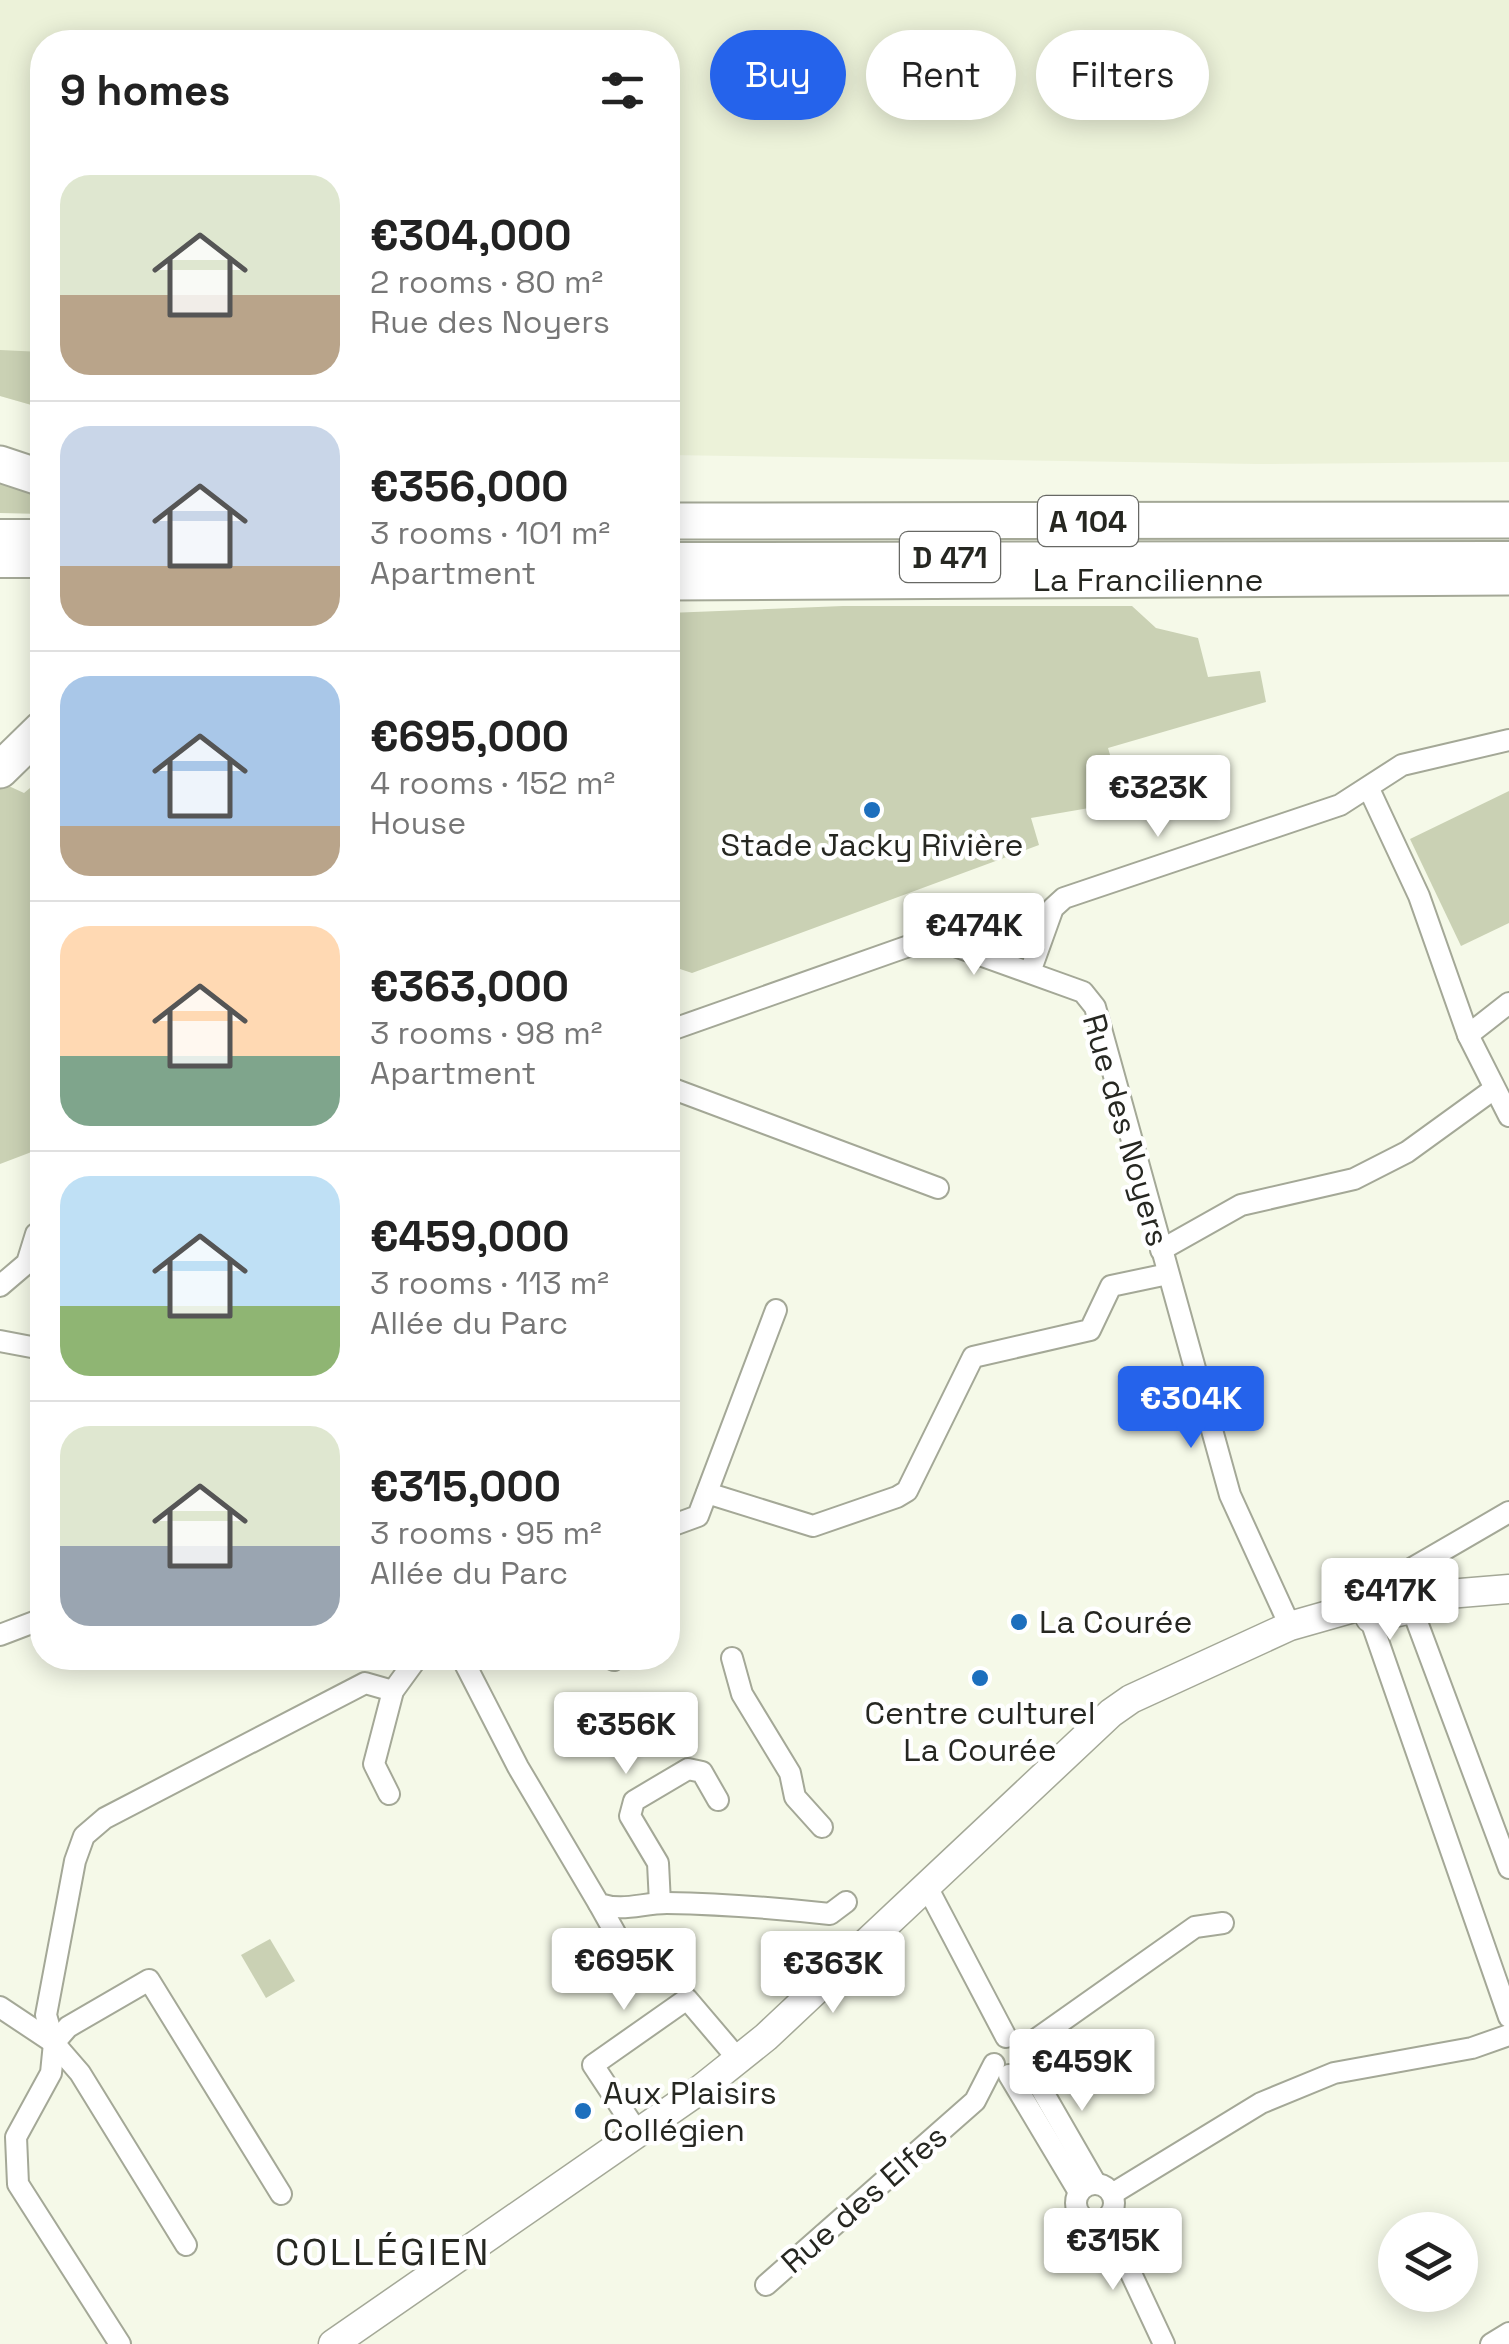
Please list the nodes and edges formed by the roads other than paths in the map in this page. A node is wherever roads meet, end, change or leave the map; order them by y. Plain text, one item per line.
1 (0, 464) edge
2 (30, 474) edge
3 (680, 520) edge
4 (1509, 520) edge
5 (0, 535) edge
6 (30, 536) edge
7 (680, 558) edge
8 (1509, 558) edge
9 (0, 562) edge
10 (30, 562) edge
11 (1509, 578) edge
12 (680, 582) edge
13 (1509, 740) edge
14 (30, 741) edge
15 (0, 770) edge
16 (1369, 789) junction
17 (1030, 972) junction
18 (1509, 1003) edge
19 (680, 1028) edge
20 (1468, 1035) junction
21 (1494, 1089) junction
22 (680, 1091) edge
23 (1509, 1116) edge
24 (938, 1188) dead end
25 (1161, 1250) junction
26 (30, 1251) edge
27 (1168, 1274) junction
28 (0, 1286) edge
29 (776, 1310) dead end
30 (0, 1341) edge
31 (30, 1346) edge
32 (707, 1493) junction
33 (1509, 1512) edge
34 (680, 1523) edge
35 (1509, 1589) edge
36 (1411, 1601) junction
37 (1372, 1603) junction
38 (30, 1624) edge
39 (1290, 1626) junction
40 (0, 1635) edge
41 (732, 1658) dead end
42 (408, 1670) edge
43 (468, 1670) edge
44 (393, 1691) junction
45 (389, 1794) dead end
46 (718, 1800) dead end
47 (822, 1827) dead end
48 (1509, 1868) edge
49 (926, 1884) junction
50 (846, 1902) dead end
51 (660, 1903) junction
52 (599, 1904) junction
53 (1223, 1923) dead end
54 (622, 1947) dead end
55 (0, 2007) edge
56 (1509, 2016) edge
57 (1509, 2036) edge
58 (1006, 2037) junction
59 (54, 2043) junction
60 (738, 2059) junction
61 (1015, 2063) junction
62 (638, 2133) junction
63 (9, 2187) edge
64 (1096, 2190) junction
65 (280, 2194) dead end
66 (1106, 2220) junction
67 (186, 2245) dead end
68 (766, 2285) dead end
69 (1509, 2332) edge
70 (120, 2344) edge
71 (333, 2344) edge
72 (1164, 2344) edge
73 (1491, 2344) edge

1 - 2 highway
3 - 4 highway, La Francilienne / A 104
5 - 6 main road
7 - 8 main road, D 471
9 - 10 main road
11 - 12 highway, La Francilienne / A 104
13 - 16 street
14 - 15 highway
16 - 17 street
16 - 20 street
17 - 19 street, Rue des Noyers
17 - 25 street, Rue des Noyers
18 - 20 street
20 - 21 street
21 - 23 street
21 - 25 street
22 - 24 street
25 - 27 street, Rue des Noyers
26 - 28 street
27 - 32 street
27 - 39 street, Rue des Noyers
29 - 32 street
30 - 31 street
32 - 34 street
33 - 37 street
35 - 36 main road
36 - 37 main road
36 - 48 street
37 - 39 main road
37 - 56 street
38 - 40 street
39 - 49 main road
41 - 47 street
42 - 44 street
43 - 52 street
44 - 45 street
44 - 59 street
46 - 51 street
49 - 58 street
49 - 60 main road
50 - 51 street
51 - 52 street
52 - 54 street
53 - 61 street
55 - 59 street
57 - 64 street
58 - 61 street
58 - 61 street, Rue des Elfes
59 - 63 street
59 - 65 street
59 - 67 street
60 - 62 main road
60 - 62 street
61 - 64 street
61 - 68 street, Rue des Elfes
62 - 71 main road
63 - 70 street
64 - 66 street
64 - 66 street
66 - 72 street
69 - 73 street

